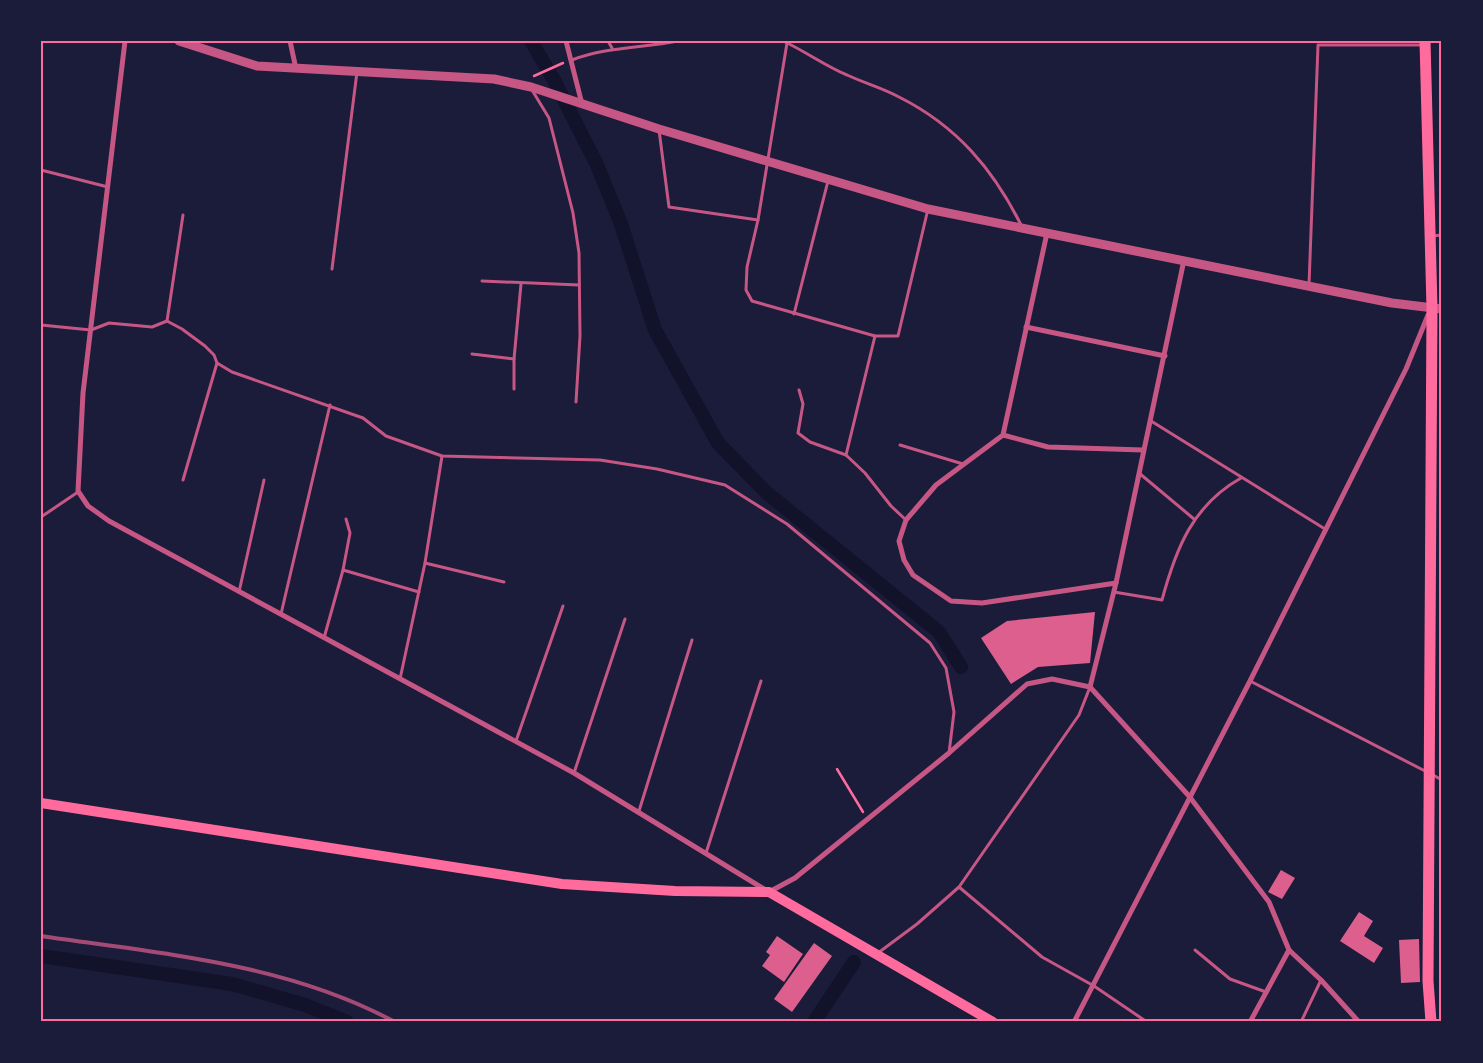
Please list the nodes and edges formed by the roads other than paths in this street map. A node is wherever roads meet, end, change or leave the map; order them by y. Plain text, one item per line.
1 (125, 41) edge
2 (179, 41) edge
3 (290, 41) edge
4 (566, 41) edge
5 (608, 41) edge
6 (678, 41) edge
7 (783, 41) edge
8 (788, 43) junction
9 (1425, 43) edge
10 (612, 48) junction
11 (572, 60) junction
12 (296, 69) junction
13 (357, 71) junction
14 (534, 88) junction
15 (582, 105) junction
16 (659, 129) junction
17 (767, 160) junction
18 (41, 170) edge
19 (829, 178) junction
20 (108, 187) junction
21 (928, 209) junction
22 (183, 215) dead end
23 (758, 220) junction
24 (1023, 228) junction
25 (1047, 233) junction
26 (1442, 235) edge
27 (1430, 236) junction
28 (1184, 260) junction
29 (332, 269) dead end
30 (482, 281) dead end
31 (521, 284) junction
32 (579, 284) junction
33 (1309, 286) junction
34 (1437, 308) edge
35 (794, 314) junction
36 (167, 321) junction
37 (41, 325) edge
38 (1026, 327) junction
39 (91, 330) junction
40 (875, 336) junction
41 (472, 354) dead end
42 (1165, 356) junction
43 (514, 359) junction
44 (217, 363) junction
45 (514, 389) dead end
46 (799, 390) dead end
47 (576, 402) dead end
48 (330, 405) junction
49 (1150, 420) junction
50 (1003, 435) junction
51 (900, 445) dead end
52 (1143, 450) junction
53 (846, 455) junction
54 (442, 456) junction
55 (964, 464) junction
56 (1138, 473) junction
57 (1242, 478) junction
58 (183, 480) dead end
59 (264, 480) dead end
60 (78, 492) junction
61 (41, 517) edge
62 (346, 519) dead end
63 (1194, 519) junction
64 (906, 520) junction
65 (1325, 529) junction
66 (425, 563) junction
67 (343, 570) junction
68 (504, 582) dead end
69 (1116, 583) junction
70 (239, 592) junction
71 (419, 592) junction
72 (1114, 592) junction
73 (563, 606) dead end
74 (280, 615) junction
75 (625, 619) dead end
76 (324, 638) junction
77 (692, 640) dead end
78 (400, 680) junction
79 (761, 681) dead end
80 (1250, 681) junction
81 (1090, 687) junction
82 (516, 741) junction
83 (949, 753) junction
84 (1429, 772) junction
85 (574, 773) junction
86 (1442, 780) edge
87 (1189, 796) junction
88 (41, 803) edge
89 (639, 811) junction
90 (706, 853) junction
91 (959, 887) junction
92 (769, 892) junction
93 (1195, 950) dead end
94 (1289, 950) junction
95 (876, 954) junction
96 (1321, 980) junction
97 (1094, 986) junction
98 (1266, 992) junction
99 (993, 1022) edge
100 (1074, 1022) edge
101 (1146, 1022) edge
102 (1250, 1022) edge
103 (1301, 1022) edge
104 (1358, 1022) edge
105 (1431, 1022) edge

1 - 20 street
2 - 12 street
3 - 12 street
4 - 11 street
5 - 10 lane
6 - 10 lane
7 - 8 lane
8 - 17 lane
8 - 24 lane
9 - 27 main road
9 - 33 lane
10 - 11 lane
11 - 15 street
12 - 13 street
13 - 14 street
13 - 29 lane
14 - 15 street
14 - 32 lane
15 - 16 street
16 - 17 street
16 - 23 lane
17 - 19 street
17 - 23 lane
18 - 20 lane
19 - 21 street
19 - 35 lane
20 - 39 street
21 - 24 street
21 - 40 lane
22 - 36 lane
23 - 35 lane
24 - 25 street
25 - 28 street
25 - 38 street
26 - 27 lane
27 - 34 main road
28 - 33 street
28 - 42 street
30 - 31 lane
31 - 32 lane
31 - 43 lane
32 - 47 lane
33 - 34 street
34 - 65 street
34 - 84 main road
35 - 40 lane
36 - 39 lane
36 - 44 lane
37 - 39 lane
38 - 42 street
38 - 50 street
39 - 60 street
40 - 53 lane
41 - 43 lane
42 - 49 street
43 - 45 lane
44 - 48 lane
44 - 58 lane
46 - 53 lane
48 - 54 lane
48 - 74 lane
49 - 52 street
49 - 57 lane
50 - 52 street
50 - 55 street
51 - 55 lane
52 - 56 street
53 - 64 lane
54 - 66 lane
54 - 83 lane
55 - 64 street
56 - 63 lane
56 - 69 street
57 - 63 lane
57 - 65 lane
59 - 70 lane
60 - 61 lane
60 - 70 street
62 - 67 lane
63 - 72 lane
64 - 69 street
65 - 80 street
66 - 68 lane
66 - 71 lane
67 - 71 lane
67 - 76 lane
69 - 72 street
70 - 74 street
71 - 78 lane
72 - 81 street
73 - 82 lane
74 - 76 street
75 - 85 lane
76 - 78 street
77 - 89 lane
78 - 82 street
79 - 90 lane
80 - 84 lane
80 - 87 street
81 - 83 street
81 - 87 street
81 - 91 lane
82 - 85 street
83 - 92 street
84 - 86 lane
84 - 105 main road
85 - 89 street
87 - 94 street
87 - 97 street
88 - 92 main road
89 - 90 street
90 - 92 street
91 - 95 lane
91 - 97 lane
92 - 95 main road
93 - 98 lane
94 - 96 street
94 - 98 street
95 - 99 main road
96 - 103 lane
96 - 104 street
97 - 100 street
97 - 101 lane
98 - 102 street

